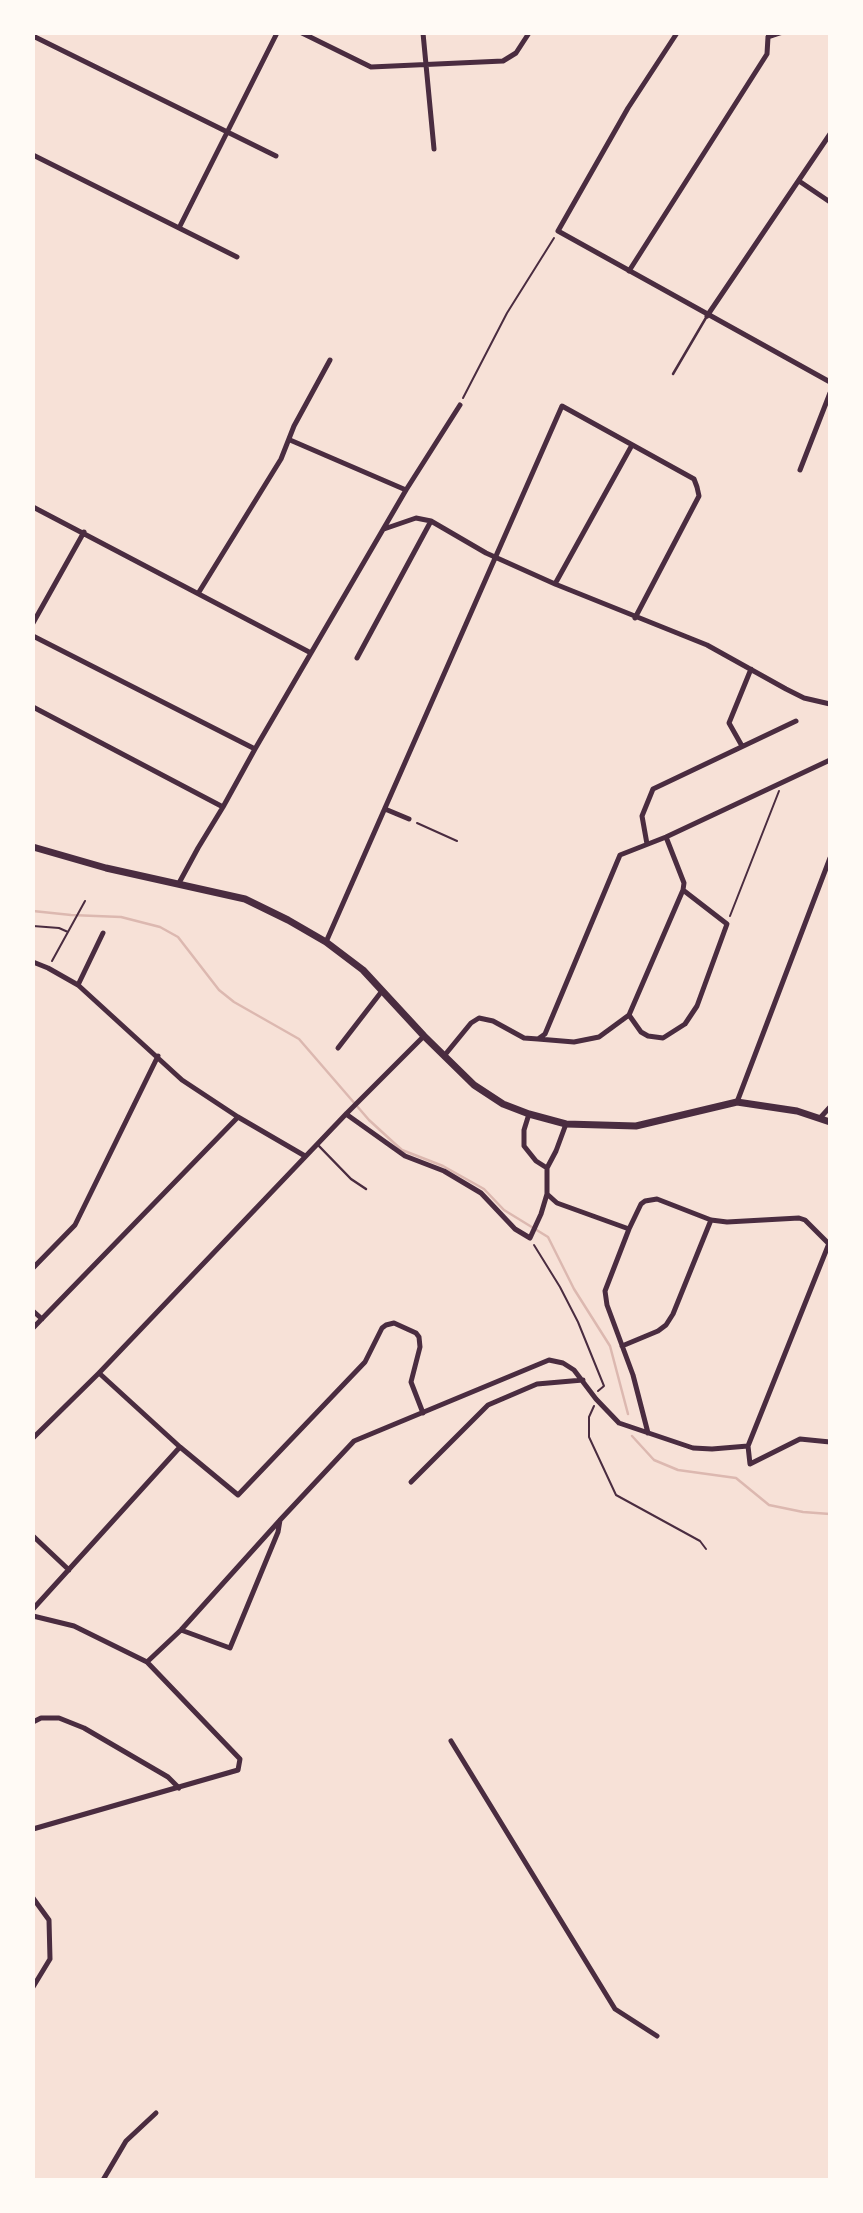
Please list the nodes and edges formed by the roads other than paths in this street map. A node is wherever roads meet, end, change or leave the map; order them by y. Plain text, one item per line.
1 (277, 33) edge
2 (302, 33) edge
3 (423, 33) edge
4 (529, 33) edge
5 (677, 33) edge
6 (780, 33) edge
7 (766, 35) edge
8 (33, 36) edge
9 (425, 64) junction
10 (227, 131) junction
11 (830, 134) edge
12 (434, 149) dead end
13 (33, 155) edge
14 (276, 156) dead end
15 (799, 181) junction
16 (830, 202) edge
17 (179, 228) junction
18 (237, 257) dead end
19 (629, 271) junction
20 (707, 316) junction
21 (330, 360) dead end
22 (673, 374) dead end
23 (830, 382) edge
24 (830, 393) edge
25 (460, 405) road end
26 (290, 440) junction
27 (632, 445) junction
28 (800, 470) dead end
29 (406, 490) junction
30 (33, 507) edge
31 (431, 521) junction
32 (384, 529) junction
33 (84, 532) junction
34 (497, 558) junction
35 (555, 584) junction
36 (199, 592) junction
37 (635, 618) junction
38 (33, 623) edge
39 (33, 636) edge
40 (311, 653) junction
41 (357, 659) dead end
42 (751, 669) junction
43 (830, 704) edge
44 (33, 707) edge
45 (796, 721) dead end
46 (742, 746) junction
47 (255, 749) junction
48 (830, 760) edge
49 (223, 807) junction
50 (385, 809) junction
51 (409, 820) road end
52 (666, 837) junction
53 (647, 844) junction
54 (33, 847) edge
55 (830, 858) edge
56 (179, 883) junction
57 (683, 890) junction
58 (103, 933) dead end
59 (326, 942) junction
60 (33, 962) edge
61 (78, 985) junction
62 (382, 991) junction
63 (629, 1015) junction
64 (424, 1036) junction
65 (538, 1038) junction
66 (338, 1048) dead end
67 (158, 1056) junction
68 (444, 1056) junction
69 (737, 1102) junction
70 (830, 1107) edge
71 (346, 1114) junction
72 (529, 1114) junction
73 (238, 1118) junction
74 (820, 1118) junction
75 (830, 1122) edge
76 (566, 1124) junction
77 (317, 1144) junction
78 (305, 1156) junction
79 (547, 1168) junction
80 (366, 1189) dead end
81 (547, 1194) junction
82 (711, 1220) junction
83 (629, 1229) junction
84 (829, 1242) edge
85 (33, 1268) edge
86 (33, 1311) edge
87 (42, 1319) junction
88 (33, 1328) edge
89 (622, 1346) junction
90 (99, 1373) junction
91 (583, 1380) junction
92 (423, 1413) junction
93 (648, 1433) junction
94 (33, 1438) edge
95 (830, 1442) edge
96 (748, 1446) junction
97 (180, 1447) junction
98 (411, 1482) dead end
99 (281, 1519) junction
100 (33, 1536) edge
101 (69, 1570) junction
102 (33, 1609) edge
103 (33, 1616) edge
104 (181, 1630) junction
105 (147, 1662) junction
106 (33, 1722) edge
107 (452, 1741) dead end
108 (180, 1788) junction
109 (33, 1829) edge
110 (33, 1898) edge
111 (33, 1987) edge
112 (657, 2036) dead end
113 (156, 2113) dead end
114 (104, 2179) edge

1 - 10 street
2 - 9 street
3 - 9 street
4 - 9 street
5 - 19 street
6 - 7 street
7 - 19 street
8 - 10 street
9 - 12 street
10 - 14 street
10 - 17 street
11 - 15 street
13 - 17 street
15 - 16 street
15 - 20 street
17 - 18 street
19 - 20 street
20 - 22 lane
20 - 23 street
21 - 26 street
24 - 28 street
25 - 29 street
26 - 29 street
26 - 36 street
27 - 34 street
27 - 35 street
27 - 37 street
29 - 32 street
30 - 33 street
31 - 32 street
31 - 34 street
31 - 41 street
32 - 40 street
33 - 36 street
33 - 38 street
34 - 35 street
34 - 50 street
35 - 37 street
36 - 40 street
37 - 42 street
39 - 47 street
40 - 47 street
42 - 43 street
42 - 46 street
44 - 49 street
45 - 46 street
46 - 53 street
47 - 49 street
48 - 52 street
49 - 56 street
50 - 51 street
50 - 59 street
52 - 53 street
52 - 57 street
53 - 65 street
54 - 56 street
55 - 69 street
56 - 59 street
57 - 63 street
57 - 63 street
58 - 61 street
59 - 62 street
60 - 61 street
61 - 67 street
62 - 64 street
62 - 66 street
63 - 65 street
64 - 68 street
64 - 71 street
65 - 68 street
67 - 73 street
67 - 85 street
68 - 72 street
69 - 74 street
69 - 76 street
70 - 74 street
71 - 77 street
71 - 81 street
72 - 76 street
72 - 79 street
73 - 78 street
73 - 87 street
74 - 75 street
76 - 79 street
77 - 78 street
77 - 80 lane
78 - 90 street
79 - 81 street
81 - 83 street
82 - 83 street
82 - 84 street
82 - 89 street
83 - 89 street
84 - 96 street
86 - 87 street
87 - 88 street
89 - 93 street
90 - 94 street
90 - 97 street
91 - 92 street
91 - 93 street
91 - 98 street
92 - 97 street
92 - 99 street
93 - 96 street
95 - 96 street
97 - 101 street
99 - 104 street
99 - 104 street
100 - 101 street
101 - 102 street
103 - 105 street
104 - 105 street
105 - 108 street
106 - 108 street
107 - 112 street
108 - 109 street
110 - 111 street
113 - 114 street

